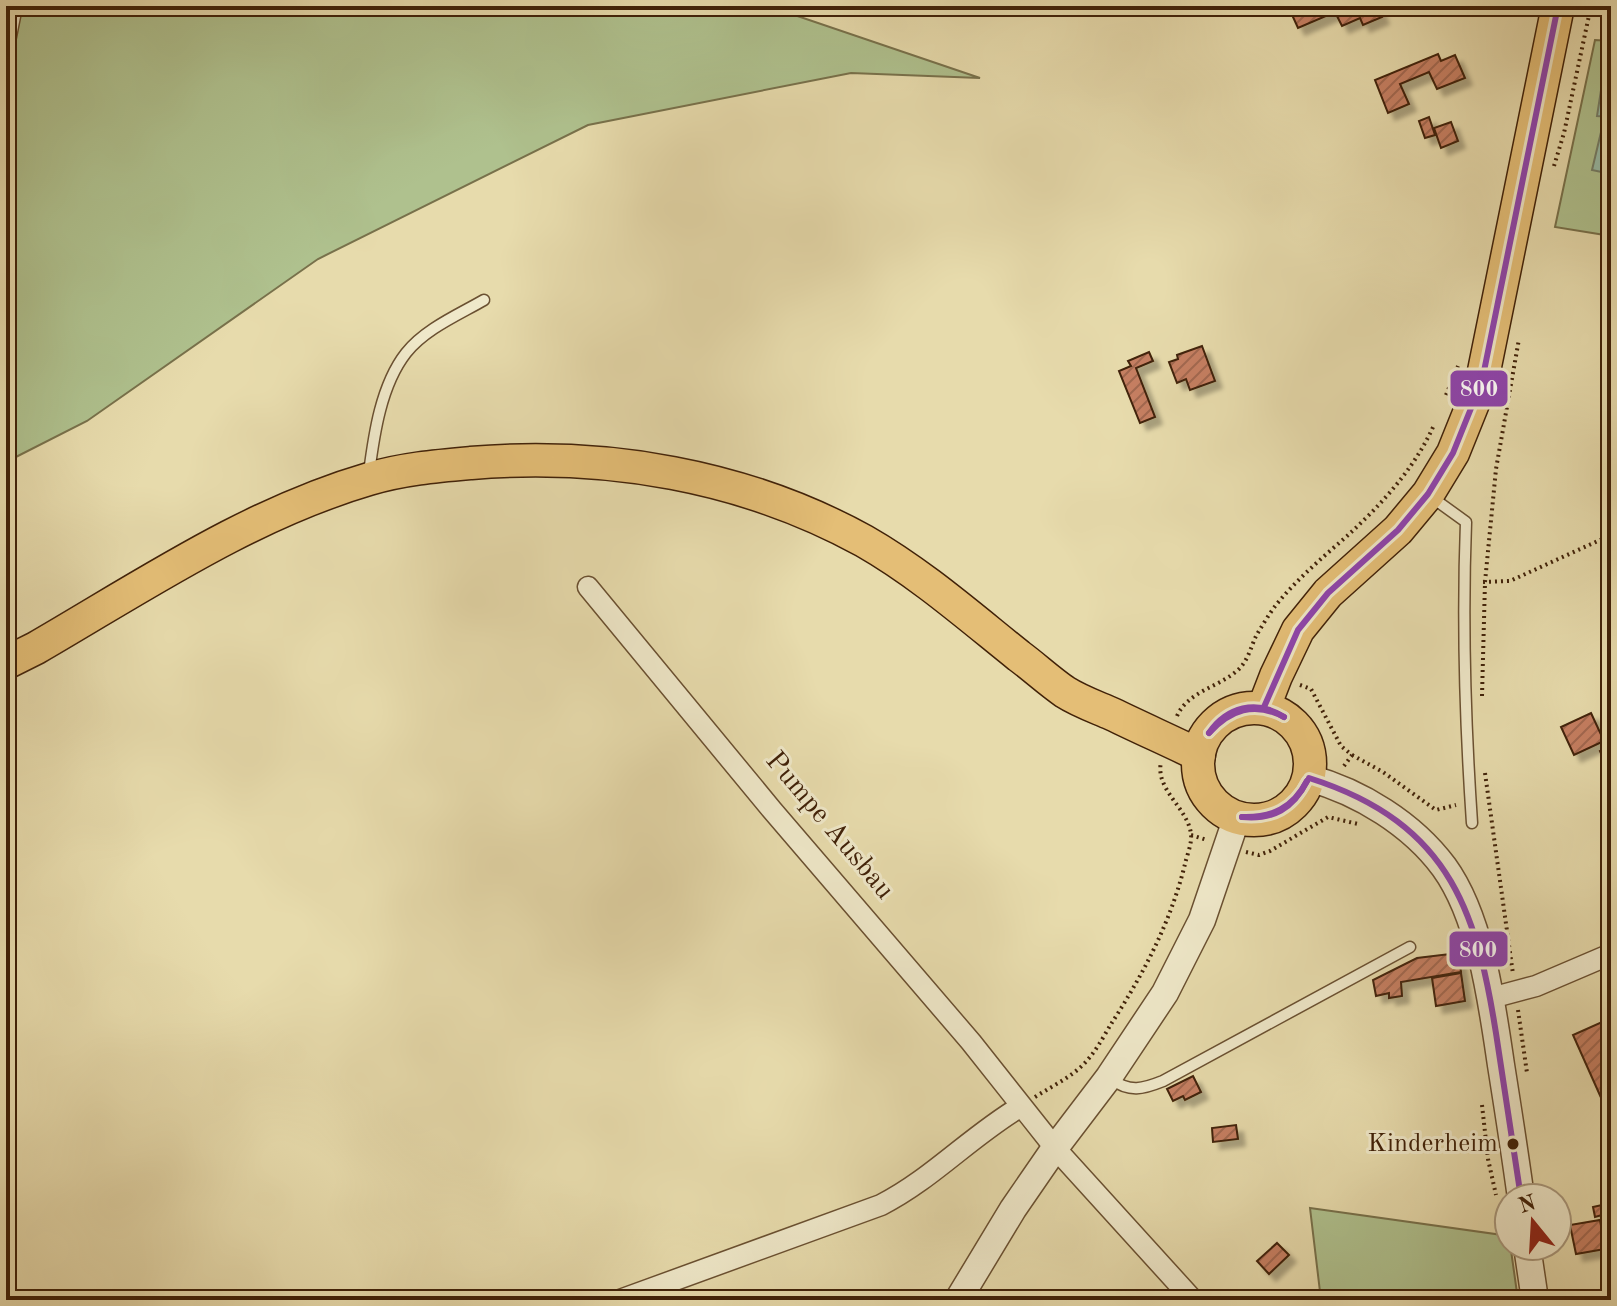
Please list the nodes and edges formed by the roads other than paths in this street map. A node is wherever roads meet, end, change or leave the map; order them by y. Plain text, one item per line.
1 (12, 6) edge
2 (1558, 6) edge
3 (6, 36) edge
4 (484, 300) dead end
5 (369, 479) junction
6 (1428, 494) junction
7 (588, 587) dead end
8 (6, 663) edge
9 (1264, 707) junction
10 (1199, 755) junction
11 (1322, 782) junction
12 (1472, 823) dead end
13 (1233, 832) junction
14 (1410, 947) dead end
15 (1611, 954) edge
16 (1504, 995) junction
17 (1109, 1077) junction
18 (1020, 1107) junction
19 (1055, 1148) junction
20 (1506, 1182) edge
21 (1529, 1262) edge
22 (620, 1300) edge
23 (958, 1300) edge
24 (1193, 1300) edge
25 (1535, 1300) edge

1 - 3 street
2 - 6 main road
4 - 5 lane
5 - 8 main road
5 - 10 main road
6 - 9 main road
6 - 12 lane
7 - 18 street, Pumpe Ausbau
9 - 10 main road
9 - 11 main road
10 - 13 main road
11 - 13 main road
11 - 16 street
13 - 17 street
14 - 17 lane
15 - 16 street
16 - 20 street
17 - 19 street
18 - 19 street, Pumpe Ausbau
18 - 22 street
19 - 23 street
19 - 24 street, Pumpe Ausbau
21 - 25 street

